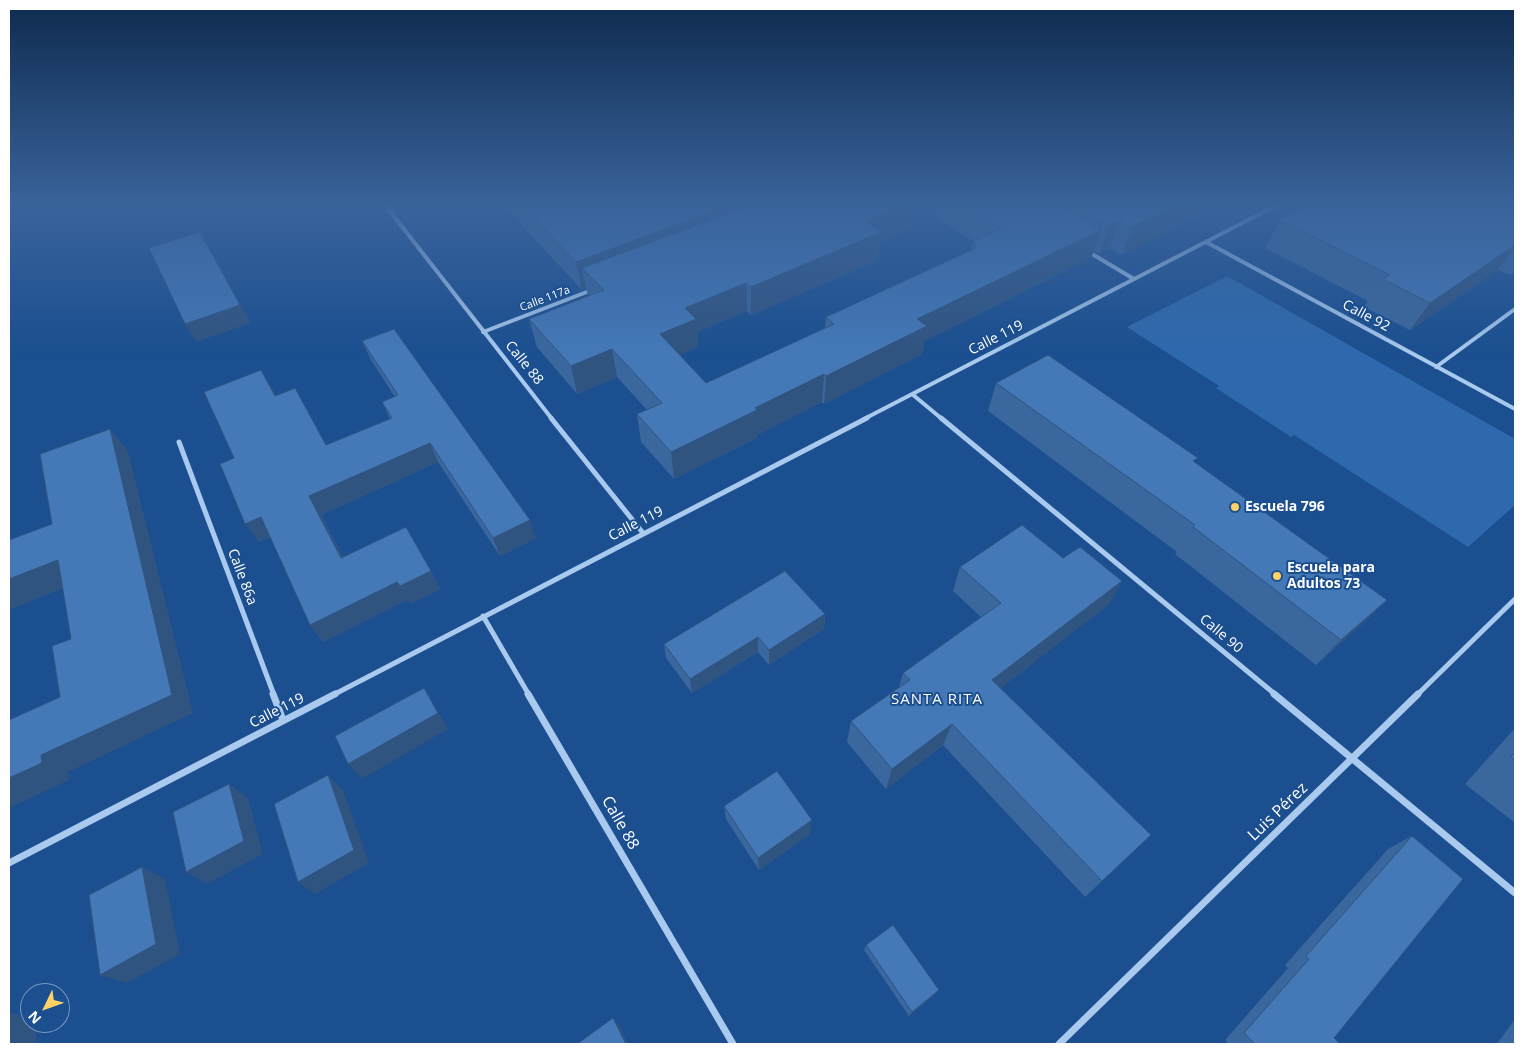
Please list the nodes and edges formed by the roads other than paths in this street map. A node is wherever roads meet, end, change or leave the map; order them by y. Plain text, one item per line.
1 (424, 255) edge
2 (1094, 255) edge
3 (1180, 255) edge
4 (1230, 255) edge
5 (1134, 279) junction
6 (595, 289) edge
7 (1515, 310) edge
8 (483, 332) junction
9 (1436, 367) junction
10 (912, 394) junction
11 (1515, 409) edge
12 (179, 442) dead end
13 (644, 533) junction
14 (1515, 599) edge
15 (483, 616) junction
16 (283, 720) junction
17 (1352, 758) junction
18 (9, 863) edge
19 (1515, 893) edge
20 (733, 1044) edge
21 (1059, 1044) edge

1 - 8 street, Calle 88
2 - 5 street
3 - 5 street, Calle 119
4 - 9 street, Calle 92
5 - 10 street, Calle 119
6 - 8 street, Calle 117a
7 - 9 street
8 - 13 street, Calle 88
9 - 11 street, Calle 92
10 - 13 street, Calle 119
10 - 17 street, Calle 90
12 - 16 street, Calle 86a
13 - 15 street, Calle 119
14 - 17 street, Luis Pérez
15 - 16 street, Calle 119
15 - 20 street, Calle 88
16 - 18 street, Calle 119
17 - 19 street, Calle 90
17 - 21 street, Luis Pérez

